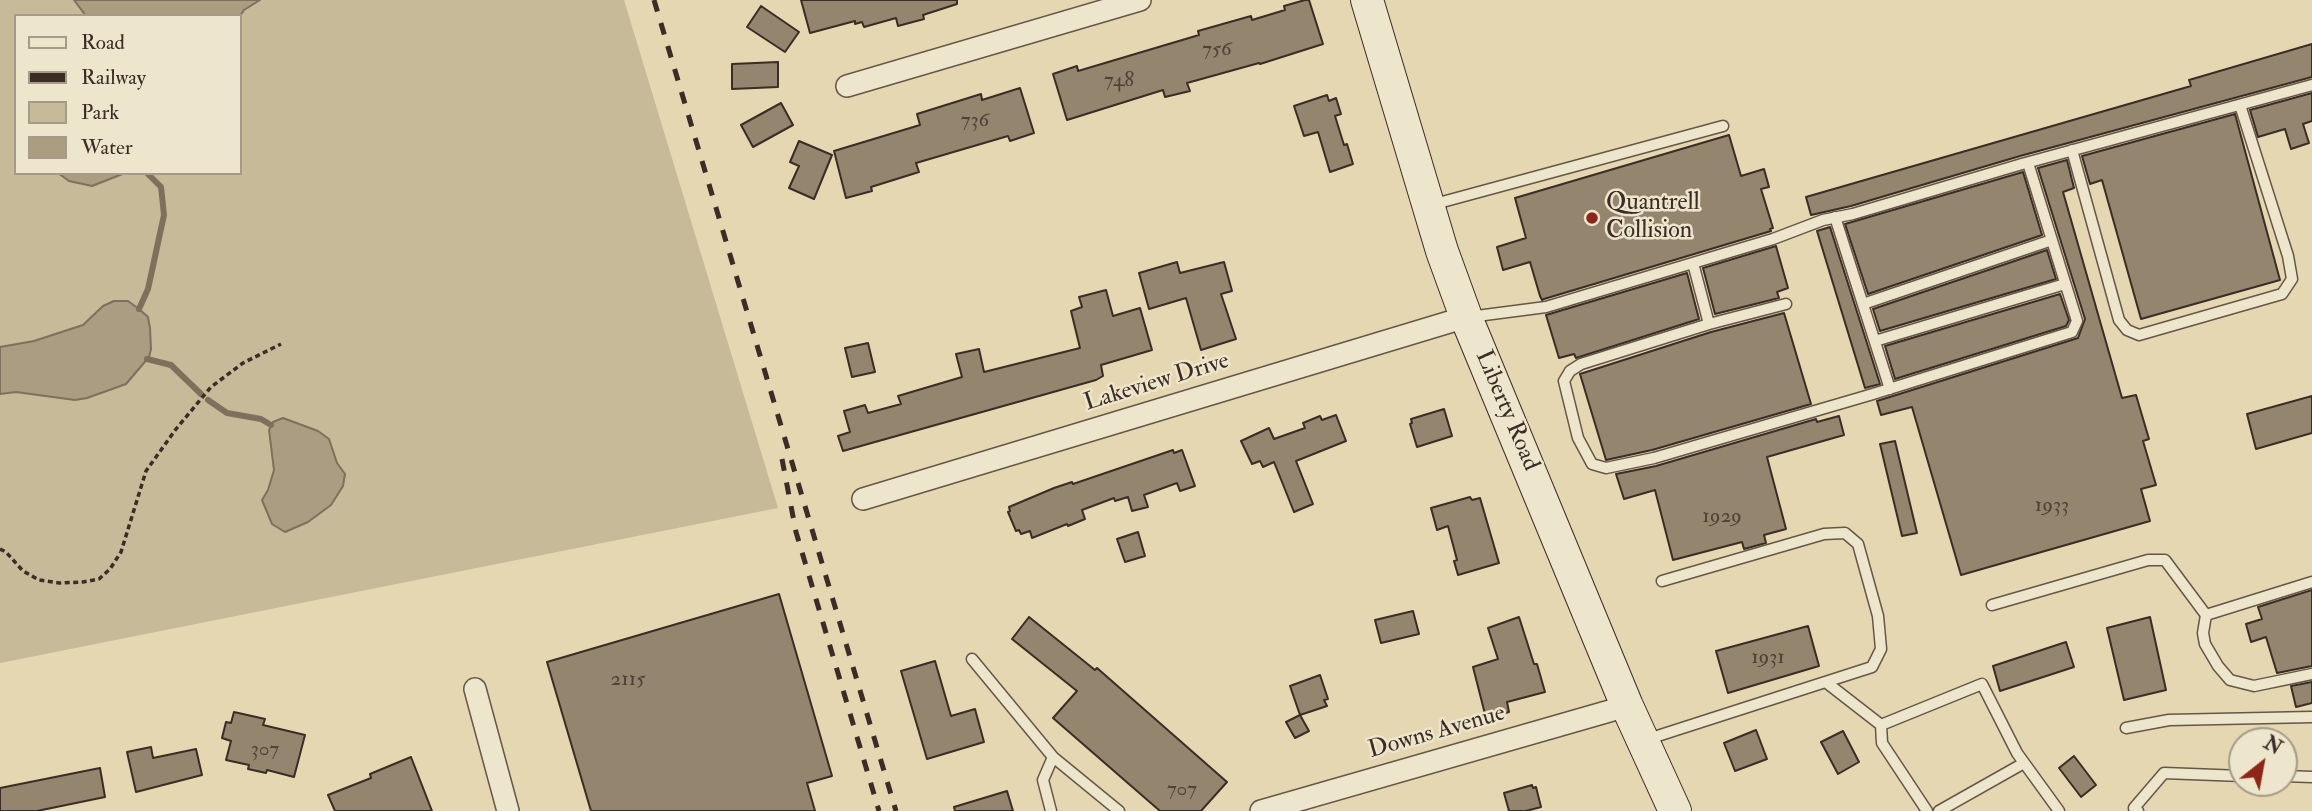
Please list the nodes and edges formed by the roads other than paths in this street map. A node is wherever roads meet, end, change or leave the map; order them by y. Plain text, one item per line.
1 (1140, 0) edge
2 (1367, 0) edge
3 (2312, 85) edge
4 (846, 86) dead end
5 (2240, 105) junction
6 (1723, 126) dead end
7 (2072, 150) junction
8 (2028, 163) junction
9 (1429, 206) junction
10 (1835, 217) junction
11 (2052, 240) junction
12 (1693, 263) junction
13 (2065, 284) junction
14 (1786, 304) dead end
15 (1863, 304) junction
16 (1466, 317) junction
17 (1709, 324) junction
18 (1875, 341) junction
19 (1890, 389) junction
20 (863, 499) dead end
21 (1662, 581) dead end
22 (2312, 582) edge
23 (1992, 604) dead end
24 (2206, 615) junction
25 (972, 659) dead end
26 (2312, 674) edge
27 (1828, 683) junction
28 (475, 689) dead end
29 (1627, 706) junction
30 (2312, 717) edge
31 (1881, 725) junction
32 (2126, 728) dead end
33 (1642, 741) junction
34 (1053, 757) junction
35 (2024, 763) junction
36 (2228, 776) edge
37 (508, 811) edge
38 (1051, 811) edge
39 (1119, 811) edge
40 (1261, 811) edge
41 (1675, 811) edge
42 (1927, 811) edge
43 (1939, 811) edge
44 (2059, 811) edge
45 (2138, 811) edge

1 - 4 street
2 - 9 main road, Liberty Road
3 - 5 lane
5 - 7 lane
5 - 7 lane
6 - 9 lane
7 - 8 lane
8 - 10 lane
8 - 11 lane
9 - 16 main road, Liberty Road
10 - 12 lane
10 - 15 lane
11 - 13 lane
11 - 15 lane
12 - 16 lane
12 - 17 lane
13 - 18 lane
13 - 19 lane
14 - 17 lane
15 - 18 lane
16 - 20 street, Lakeview Drive
16 - 29 main road, Liberty Road
17 - 19 lane
18 - 19 lane
21 - 27 lane
22 - 24 lane
23 - 24 lane
24 - 26 lane
25 - 34 lane
27 - 31 lane
27 - 33 lane
28 - 37 street
29 - 33 main road, Liberty Road
29 - 40 street, Downs Avenue
30 - 32 lane
31 - 35 lane
31 - 42 lane
33 - 41 main road, Liberty Road
34 - 38 lane
34 - 39 lane
35 - 43 lane
35 - 44 lane
36 - 45 lane

